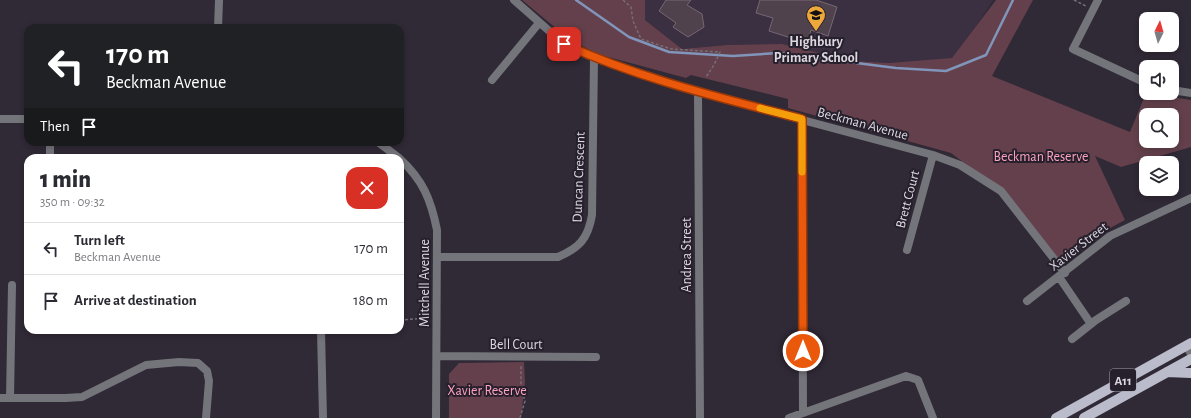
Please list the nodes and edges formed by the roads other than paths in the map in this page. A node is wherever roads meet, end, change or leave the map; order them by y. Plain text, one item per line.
1 (219, 0) edge
2 (514, 0) edge
3 (1098, 0) edge
4 (539, 23) junction
5 (218, 24) edge
6 (594, 58) junction
7 (492, 80) dead end
8 (1139, 80) edge
9 (1179, 91) edge
10 (698, 92) junction
11 (1191, 93) edge
12 (0, 119) edge
13 (24, 119) edge
14 (802, 119) junction
15 (383, 146) edge
16 (393, 154) edge
17 (933, 155) junction
18 (404, 163) edge
19 (1191, 198) edge
20 (907, 250) dead end
21 (438, 257) junction
22 (1062, 275) junction
23 (12, 285) dead end
24 (1027, 301) dead end
25 (1126, 301) dead end
26 (1091, 324) junction
27 (321, 334) edge
28 (1072, 339) dead end
29 (1189, 347) edge
30 (437, 356) junction
31 (596, 357) dead end
32 (1191, 359) edge
33 (1166, 372) junction
34 (1191, 374) edge
35 (0, 398) edge
36 (10, 398) junction
37 (803, 413) junction
38 (206, 418) edge
39 (324, 418) edge
40 (436, 418) edge
41 (700, 418) edge
42 (789, 418) edge
43 (933, 418) edge
44 (1056, 418) edge
45 (1084, 418) edge

1 - 5 street
2 - 4 street, Beckman Avenue
3 - 8 street
4 - 6 street, Beckman Avenue
4 - 7 street
6 - 10 street, Beckman Avenue
6 - 21 street, Duncan Crescent
9 - 11 street
10 - 14 street, Beckman Avenue
10 - 41 street, Andrea Street
12 - 13 street
14 - 17 street, Beckman Avenue
14 - 37 street
15 - 16 street, Mitchell Avenue
17 - 20 street, Brett Court
17 - 22 street, Beckman Avenue
18 - 21 street, Mitchell Avenue
19 - 22 street, Xavier Street
21 - 30 street, Mitchell Avenue
22 - 24 street, Xavier Street
22 - 26 street, Beckman Avenue
23 - 36 street
25 - 26 street
26 - 28 street
27 - 39 street
29 - 44 main road, A11
30 - 31 street, Bell Court
30 - 40 street, Mitchell Avenue
32 - 33 main road, A11
33 - 34 main road
33 - 45 main road, A11
35 - 36 street
36 - 38 street
37 - 42 street
37 - 43 street

